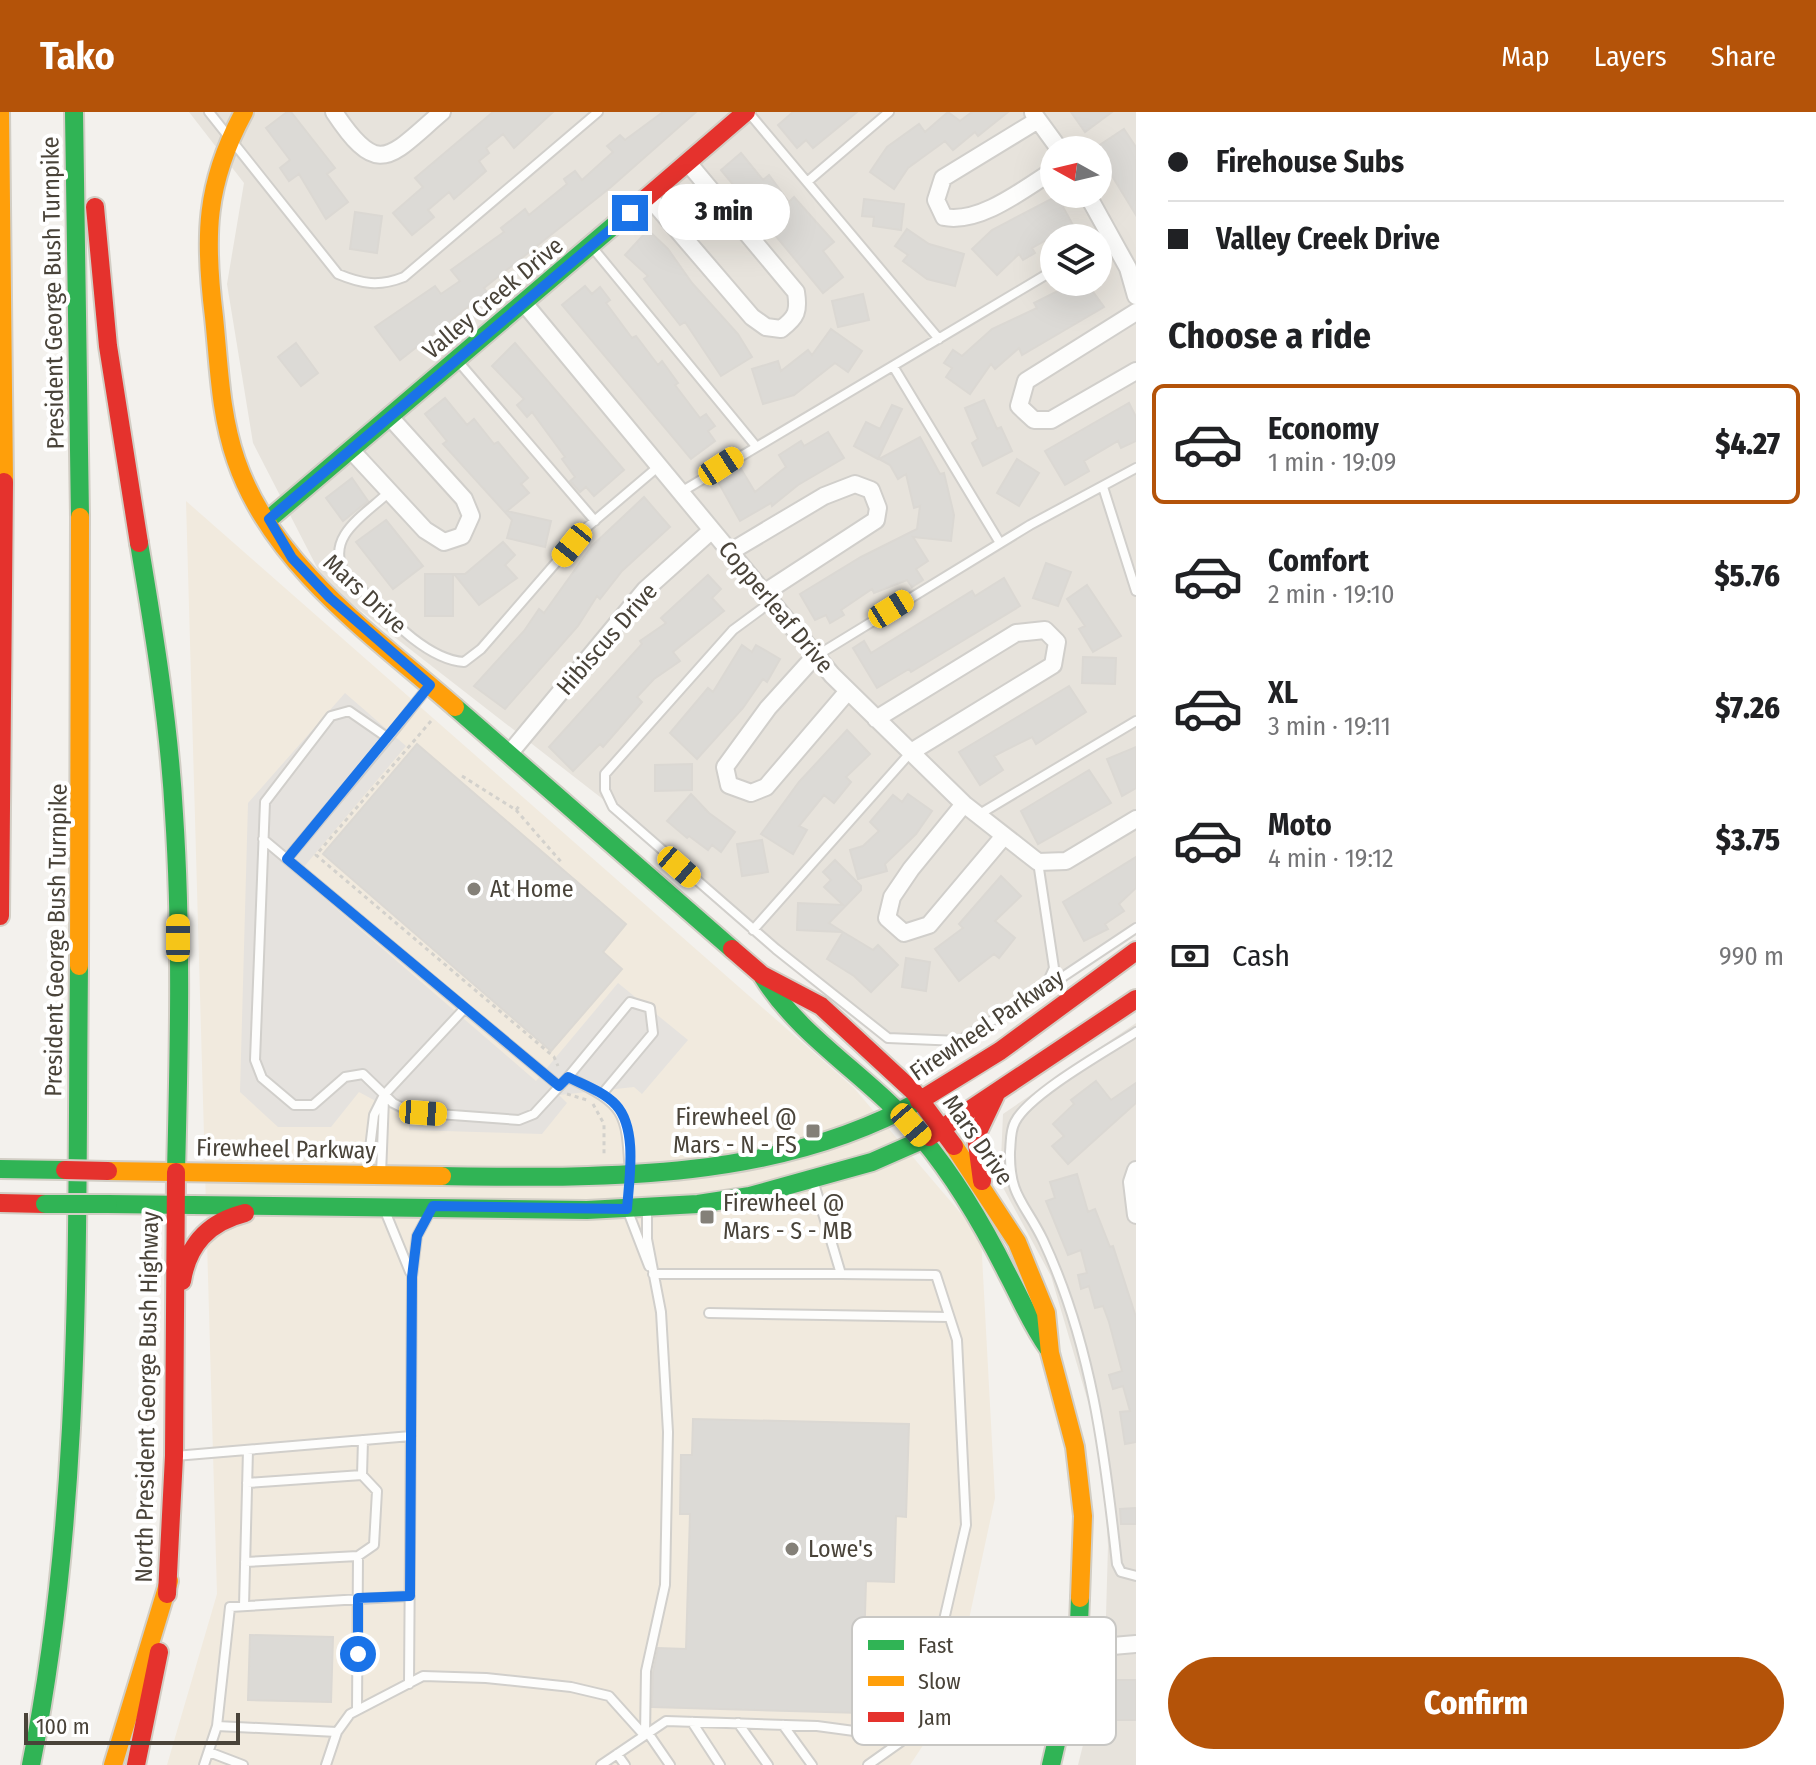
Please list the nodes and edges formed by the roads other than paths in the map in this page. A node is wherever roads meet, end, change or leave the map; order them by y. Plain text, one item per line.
1 (0, 112) edge
2 (74, 112) edge
3 (91, 112) edge
4 (209, 112) edge
5 (244, 112) edge
6 (334, 112) edge
7 (442, 112) edge
8 (598, 112) edge
9 (747, 112) edge
10 (889, 112) edge
11 (1035, 116) edge
12 (231, 136) junction
13 (1050, 136) edge
14 (689, 164) junction
15 (1040, 179) edge
16 (807, 182) junction
17 (649, 197) junction
18 (591, 246) junction
19 (1112, 248) edge
20 (1040, 278) edge
21 (1136, 296) edge
22 (524, 303) junction
23 (1136, 312) edge
24 (939, 339) junction
25 (457, 359) junction
26 (893, 366) junction
27 (1136, 371) edge
28 (389, 416) junction
29 (755, 445) junction
30 (350, 449) junction
31 (660, 465) junction
32 (1136, 468) edge
33 (1103, 487) junction
34 (389, 492) junction
35 (681, 492) junction
36 (269, 519) junction
37 (595, 521) junction
38 (712, 530) junction
39 (1000, 543) junction
40 (730, 552) junction
41 (1136, 591) edge
42 (767, 598) junction
43 (815, 656) junction
44 (430, 685) junction
45 (848, 691) junction
46 (876, 719) junction
47 (1136, 721) edge
48 (388, 738) junction
49 (911, 752) junction
50 (509, 754) junction
51 (971, 810) junction
52 (1136, 819) edge
53 (1004, 836) junction
54 (263, 839) junction
55 (287, 859) junction
56 (1038, 862) junction
57 (0, 916) edge
58 (1136, 928) edge
59 (753, 930) junction
60 (1136, 951) edge
61 (762, 975) junction
62 (1045, 988) junction
63 (1136, 999) edge
64 (465, 1008) junction
65 (1136, 1032) edge
66 (568, 1077) junction
67 (562, 1090) junction
68 (997, 1093) junction
69 (602, 1094) junction
70 (384, 1095) junction
71 (920, 1100) junction
72 (899, 1110) junction
73 (943, 1131) junction
74 (923, 1139) junction
75 (0, 1169) edge
76 (1136, 1170) edge
77 (176, 1172) junction
78 (374, 1174) junction
79 (630, 1177) junction
80 (812, 1178) junction
81 (984, 1190) junction
82 (0, 1203) edge
83 (174, 1205) junction
84 (278, 1205) junction
85 (382, 1205) junction
86 (433, 1206) junction
87 (647, 1208) junction
88 (627, 1209) junction
89 (1136, 1215) edge
90 (653, 1274) junction
91 (841, 1274) junction
92 (412, 1277) junction
93 (709, 1313) dead end
94 (949, 1317) junction
95 (1050, 1353) junction
96 (172, 1385) junction
97 (411, 1436) junction
98 (363, 1440) junction
99 (248, 1450) junction
100 (174, 1456) junction
101 (362, 1475) junction
102 (247, 1483) junction
103 (358, 1556) junction
104 (245, 1562) junction
105 (1136, 1576) edge
106 (169, 1581) junction
107 (62, 1591) junction
108 (410, 1596) junction
109 (358, 1598) junction
110 (244, 1606) junction
111 (945, 1617) edge
112 (1079, 1617) edge
113 (1136, 1644) edge
114 (1116, 1646) edge
115 (409, 1684) junction
116 (357, 1710) junction
117 (692, 1722) junction
118 (738, 1723) junction
119 (783, 1725) junction
120 (217, 1726) junction
121 (337, 1732) junction
122 (852, 1732) edge
123 (647, 1734) junction
124 (896, 1745) edge
125 (1056, 1745) edge
126 (209, 1752) junction
127 (617, 1754) junction
128 (31, 1765) edge
129 (49, 1765) edge
130 (113, 1765) edge
131 (136, 1765) edge
132 (204, 1765) edge
133 (243, 1765) edge
134 (326, 1765) edge
135 (601, 1765) edge
136 (625, 1765) edge
137 (670, 1765) edge
138 (720, 1765) edge
139 (768, 1765) edge
140 (812, 1765) edge
141 (868, 1765) edge
142 (1051, 1765) edge

1 - 57 main road, President George Bush Turnpike
2 - 107 main road, President George Bush Turnpike
3 - 77 main road, North President George Bush Highway
4 - 12 lane
5 - 12 main road, Mars Drive
6 - 7 street
8 - 12 lane
9 - 14 main road, Valley Creek Drive
9 - 16 lane
10 - 16 lane
11 - 13 street
11 - 15 street
12 - 36 main road, Mars Drive
14 - 17 main road, Valley Creek Drive
14 - 17 street
16 - 24 lane
17 - 18 main road, Valley Creek Drive
18 - 22 main road, Valley Creek Drive
18 - 29 lane
19 - 21 street
20 - 24 lane
22 - 25 main road, Valley Creek Drive
22 - 31 street, Copperleaf Drive
23 - 27 street
24 - 26 lane
25 - 28 main road, Valley Creek Drive
25 - 37 lane
26 - 29 lane
26 - 39 lane
28 - 30 main road, Valley Creek Drive
28 - 34 street
29 - 35 lane
30 - 34 street
30 - 36 main road, Valley Creek Drive
31 - 35 street, Copperleaf Drive
31 - 37 lane
32 - 33 lane
33 - 39 lane
33 - 41 lane
34 - 37 lane
35 - 38 street, Copperleaf Drive
36 - 44 main road, Mars Drive
38 - 40 street, Copperleaf Drive
38 - 50 street, Hibiscus Drive
39 - 43 lane
40 - 42 street, Copperleaf Drive
40 - 42 street
42 - 43 street, Copperleaf Drive
42 - 59 lane
43 - 45 street, Copperleaf Drive
43 - 45 street
44 - 48 lane
44 - 50 main road, Mars Drive
45 - 46 street, Copperleaf Drive
46 - 49 street, Copperleaf Drive
46 - 49 street
47 - 51 lane
48 - 54 lane
48 - 55 lane
49 - 51 street, Copperleaf Drive
49 - 59 lane
50 - 61 main road, Mars Drive
51 - 53 street, Copperleaf Drive
51 - 53 street
52 - 56 street
53 - 56 street, Copperleaf Drive
54 - 55 lane
54 - 70 lane
55 - 64 lane
56 - 62 lane
58 - 62 lane
59 - 62 lane
60 - 71 main road, Firewheel Parkway
61 - 71 main road, Mars Drive
61 - 72 main road, Mars Drive
63 - 68 main road
64 - 67 lane
64 - 70 lane
65 - 105 lane
66 - 67 lane
66 - 69 lane
66 - 69 lane
67 - 70 lane
68 - 73 main road
68 - 81 main road
69 - 79 lane
70 - 78 lane
70 - 78 lane
71 - 72 main road, Firewheel Parkway
71 - 73 main road, Mars Drive
72 - 74 main road, Mars Drive
72 - 79 main road, Firewheel Parkway
73 - 74 main road
73 - 81 main road, Mars Drive
74 - 80 main road
74 - 95 main road, Mars Drive
75 - 77 main road, Firewheel Parkway, bridge
76 - 89 street
77 - 78 main road, Firewheel Parkway
77 - 83 main road, North President George Bush Highway
78 - 79 main road, Firewheel Parkway
79 - 88 main road
80 - 87 main road
80 - 91 lane
81 - 95 main road, Mars Drive
82 - 83 main road, bridge
83 - 84 main road
83 - 96 main road, North President George Bush Highway
84 - 85 main road
84 - 96 main road
85 - 86 main road
85 - 92 lane
86 - 88 main road
86 - 92 lane
87 - 88 main road
87 - 90 lane
88 - 90 lane
90 - 91 lane
90 - 123 lane
91 - 94 lane
92 - 97 lane
93 - 94 lane
94 - 111 lane
95 - 112 main road, Mars Drive
96 - 100 main road, North President George Bush Highway
97 - 98 lane
97 - 108 lane
98 - 99 lane
98 - 101 lane
99 - 100 lane
99 - 102 lane
100 - 106 main road, North President George Bush Highway
101 - 102 lane
101 - 103 lane
102 - 104 lane
103 - 104 lane
103 - 109 lane
104 - 110 lane
106 - 130 main road
106 - 131 main road, North President George Bush Highway
107 - 128 main road, President George Bush Turnpike
107 - 129 main road
108 - 109 lane
108 - 115 lane
109 - 110 lane
109 - 116 lane
110 - 120 lane
113 - 114 street
115 - 116 lane
115 - 123 lane
116 - 121 lane
117 - 118 lane
117 - 123 lane
117 - 138 lane
118 - 119 lane
118 - 139 lane
119 - 122 lane
119 - 140 lane
120 - 121 lane
120 - 126 lane
121 - 134 lane
123 - 127 lane
123 - 137 lane
124 - 141 lane
125 - 142 main road, Mars Drive
126 - 132 lane
126 - 133 lane
127 - 135 lane
127 - 136 lane

